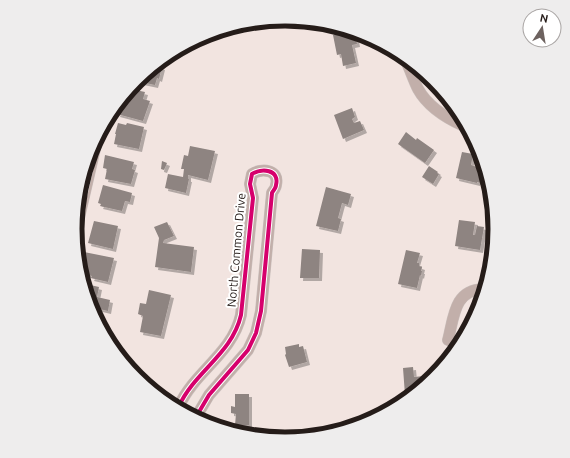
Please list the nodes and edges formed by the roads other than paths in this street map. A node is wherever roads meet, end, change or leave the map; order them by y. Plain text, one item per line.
1 (410, 69) edge
2 (458, 123) edge
3 (479, 289) edge
4 (448, 340) dead end
5 (181, 403) edge
6 (199, 413) edge

1 - 2 street
3 - 4 street
5 - 6 street, North Common Drive

